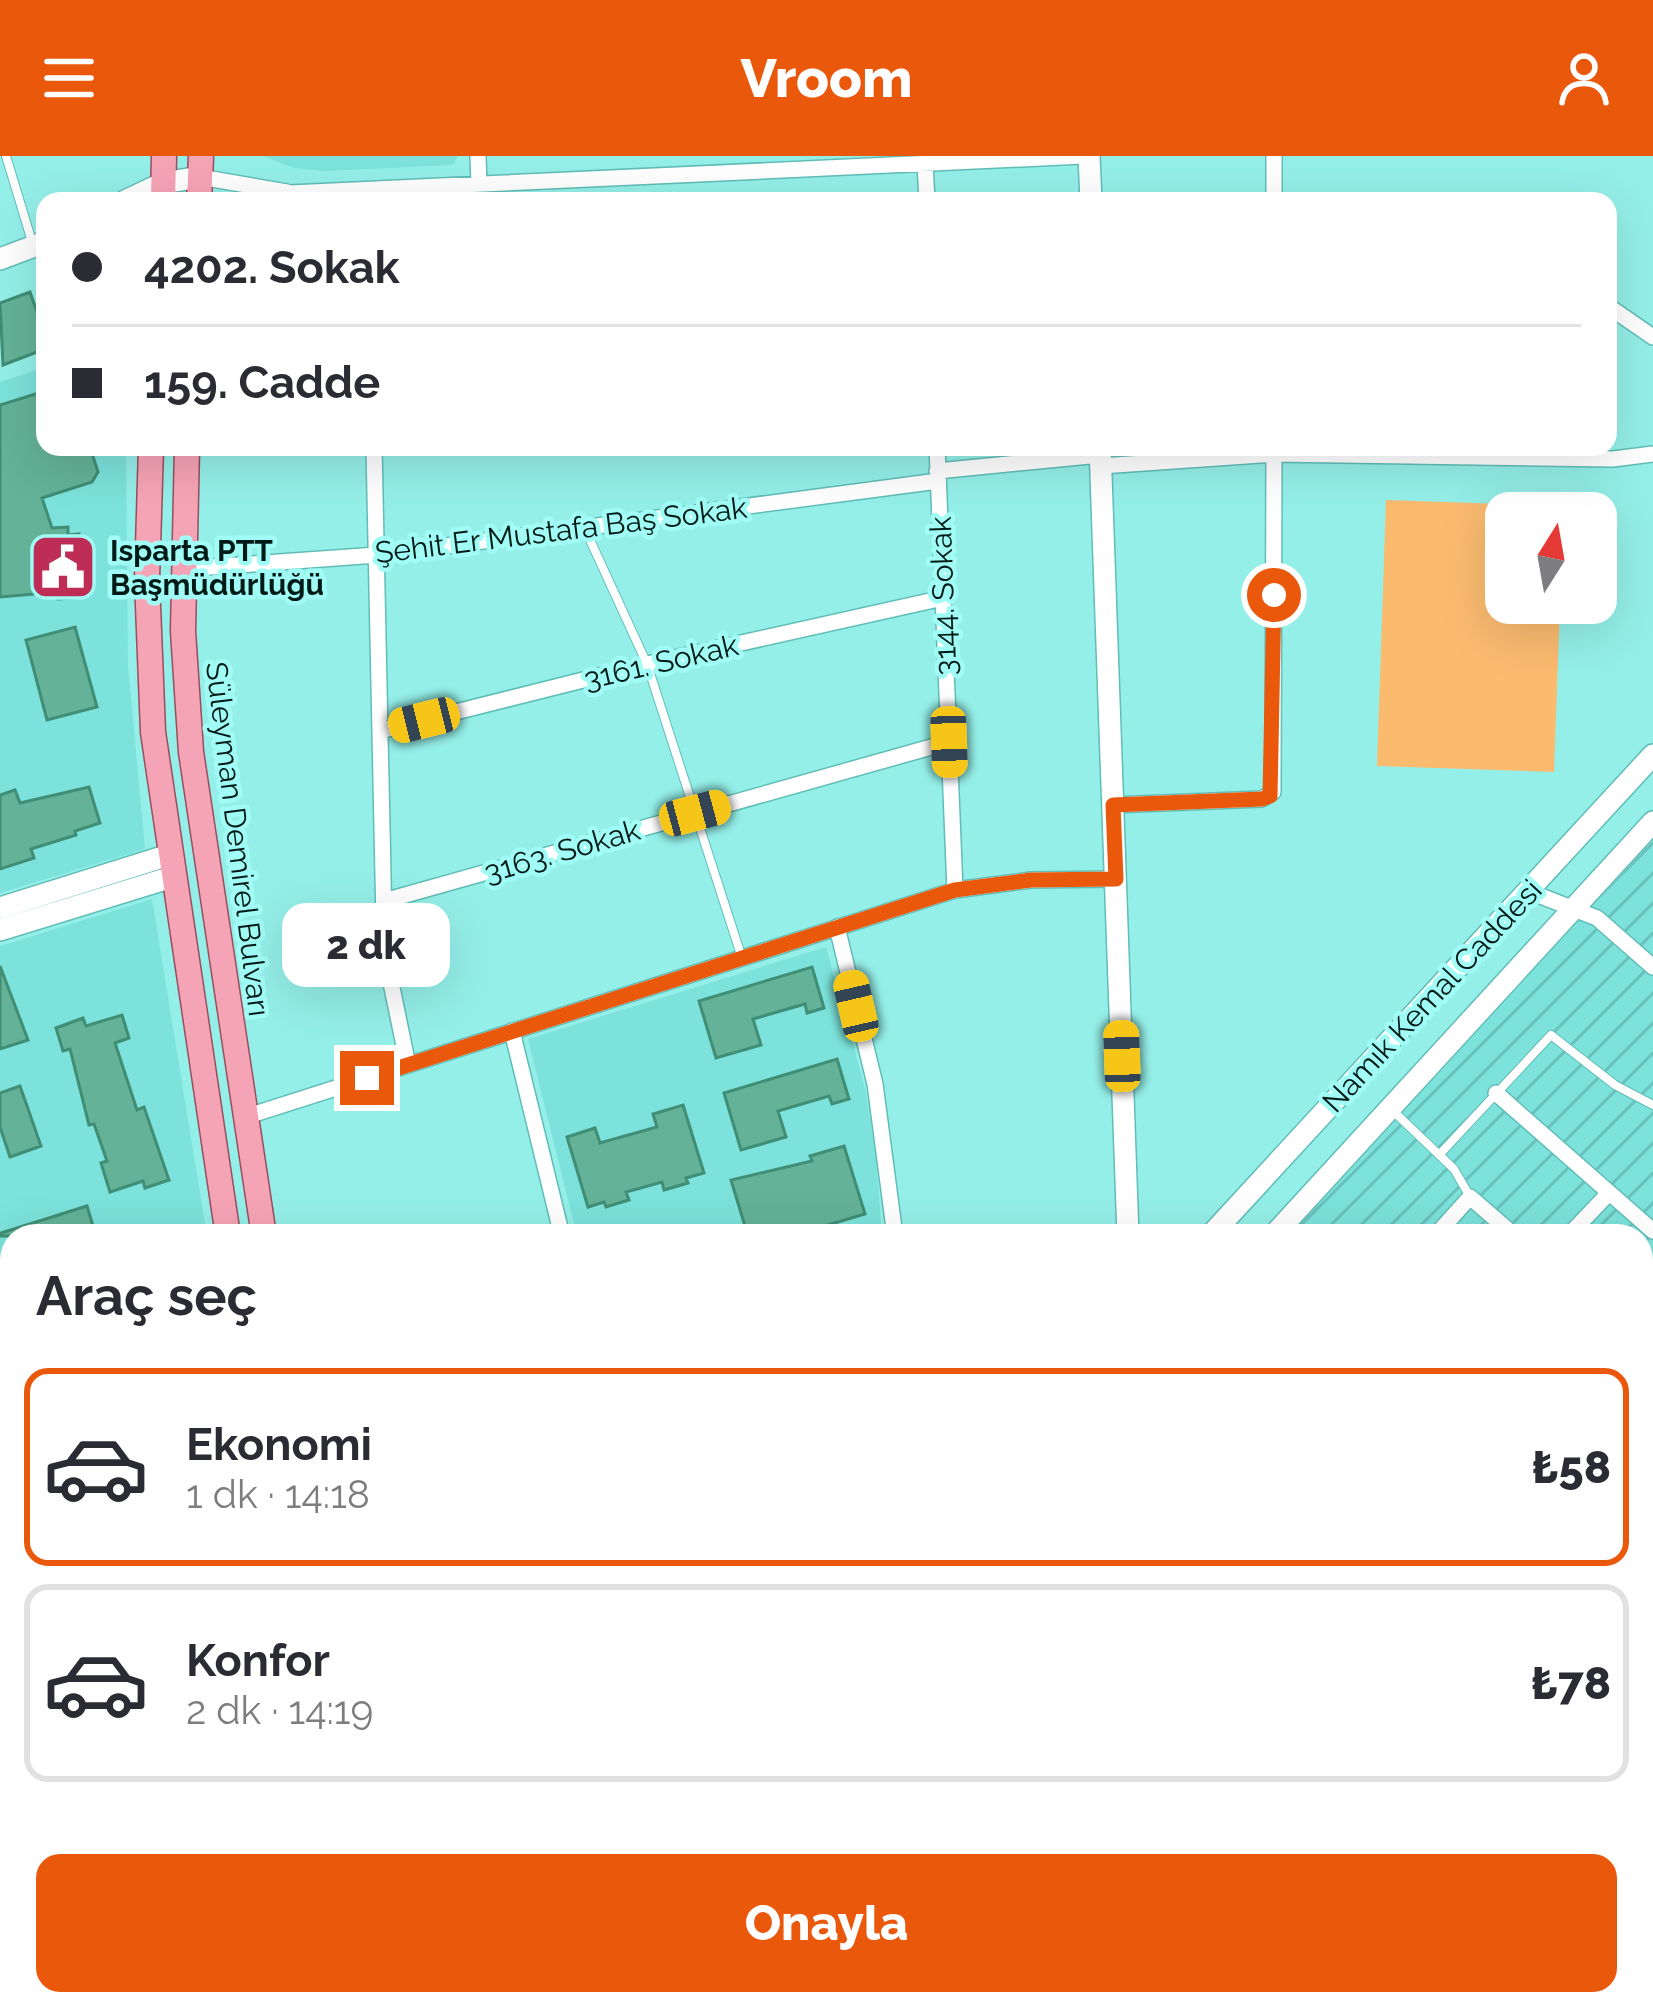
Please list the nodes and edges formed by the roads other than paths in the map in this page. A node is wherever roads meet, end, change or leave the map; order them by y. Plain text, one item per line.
1 (6, 156) edge
2 (164, 156) edge
3 (478, 156) edge
4 (1086, 156) edge
5 (1274, 156) edge
6 (925, 163) junction
7 (200, 178) edge
8 (478, 184) junction
9 (163, 192) edge
10 (284, 192) edge
11 (399, 192) edge
12 (927, 192) edge
13 (1090, 192) edge
14 (1274, 192) edge
15 (36, 236) edge
16 (36, 245) edge
17 (0, 259) edge
18 (1617, 312) edge
19 (1653, 337) edge
20 (1653, 454) edge
21 (151, 456) edge
22 (187, 456) edge
23 (374, 456) edge
24 (937, 456) edge
25 (1100, 456) edge
26 (1274, 456) edge
27 (1485, 456) edge
28 (938, 476) junction
29 (584, 528) junction
30 (376, 555) junction
31 (183, 569) junction
32 (943, 598) junction
33 (646, 664) junction
34 (380, 731) junction
35 (949, 742) junction
36 (1653, 755) edge
37 (1113, 805) junction
38 (695, 813) junction
39 (1653, 822) edge
40 (171, 866) junction
41 (1116, 879) junction
42 (955, 890) junction
43 (1528, 891) junction
44 (384, 901) junction
45 (1574, 907) junction
46 (0, 908) edge
47 (837, 927) junction
48 (0, 930) edge
49 (742, 958) junction
50 (1653, 967) edge
51 (512, 1031) junction
52 (408, 1065) junction
53 (1496, 1093) junction
54 (1653, 1105) edge
55 (1390, 1108) junction
56 (245, 1117) junction
57 (1439, 1155) junction
58 (1609, 1192) junction
59 (1470, 1197) junction
60 (227, 1224) edge
61 (262, 1224) edge
62 (559, 1224) edge
63 (893, 1224) edge
64 (1129, 1224) edge
65 (1221, 1224) edge
66 (1284, 1224) edge
67 (1446, 1224) edge
68 (1501, 1224) edge
69 (1579, 1224) edge
70 (1649, 1224) edge

1 - 15 lane
2 - 9 main road
3 - 8 street
4 - 6 street
4 - 13 street
5 - 14 street
6 - 8 street
6 - 12 street
7 - 9 street
7 - 10 street
8 - 11 street
16 - 17 street
18 - 19 street
20 - 27 street, Şehit Er Mustafa Baş Sokak
21 - 40 main road
22 - 31 main road, Süleyman Demirel Bulvarı
23 - 30 street
24 - 28 street, 3144. Sokak
25 - 28 street, Şehit Er Mustafa Baş Sokak
25 - 37 street
26 - 37 street
28 - 29 street, Şehit Er Mustafa Baş Sokak
28 - 32 street, 3144. Sokak
29 - 30 street, Şehit Er Mustafa Baş Sokak
29 - 33 lane
30 - 31 street, Şehit Er Mustafa Baş Sokak
30 - 34 street
31 - 56 main road, Süleyman Demirel Bulvarı
32 - 33 street, 3161. Sokak
32 - 35 street, 3144. Sokak
33 - 34 street, 3161. Sokak
33 - 38 lane
34 - 44 street
35 - 38 street, 3163. Sokak
35 - 42 street, 3144. Sokak
36 - 43 street, Namık Kemal Caddesi
37 - 41 street
38 - 44 street, 3163. Sokak
38 - 49 lane
39 - 45 street, Namık Kemal Caddesi
40 - 46 street
40 - 48 street
40 - 60 main road
41 - 42 street
41 - 64 street
42 - 47 street
43 - 45 street
43 - 65 street, Namık Kemal Caddesi
44 - 52 street
45 - 50 street
45 - 55 street, Namık Kemal Caddesi
47 - 49 street
47 - 63 street
49 - 51 street
51 - 52 street
51 - 62 street
52 - 56 street
53 - 54 lane
53 - 57 lane
53 - 58 street
55 - 57 lane
55 - 66 street, Namık Kemal Caddesi
56 - 61 main road, Süleyman Demirel Bulvarı
57 - 59 lane
58 - 69 street
58 - 70 street
59 - 67 street
59 - 68 street

